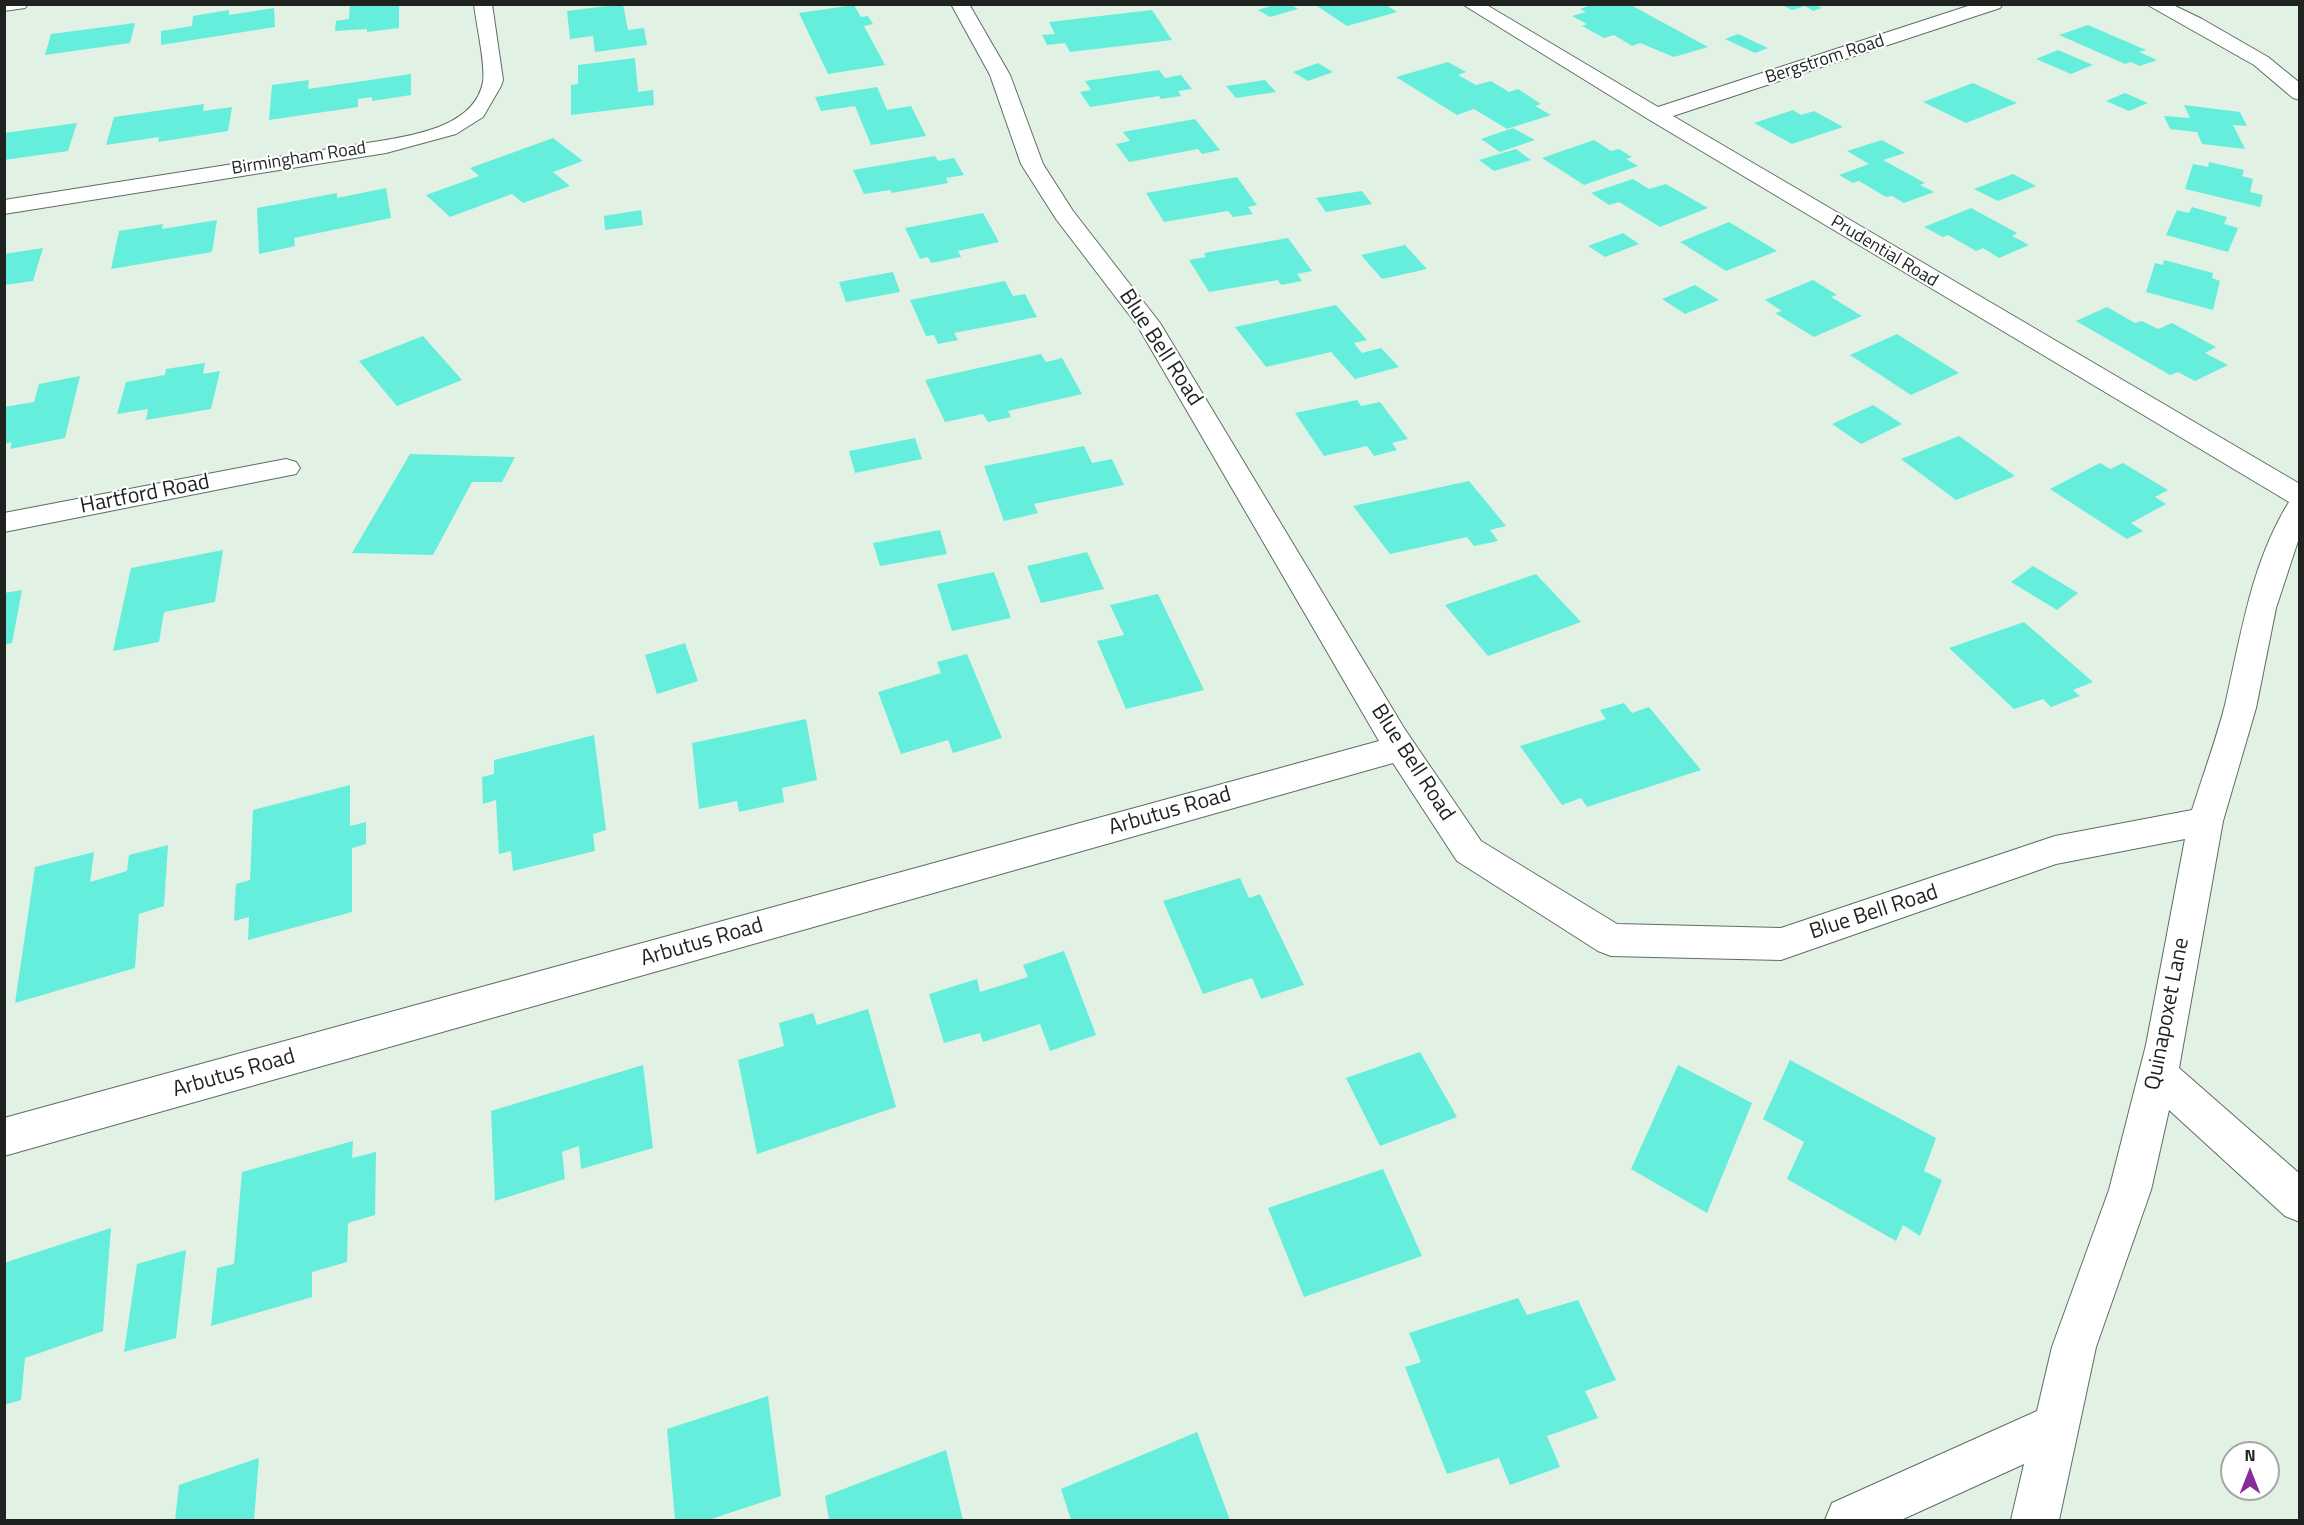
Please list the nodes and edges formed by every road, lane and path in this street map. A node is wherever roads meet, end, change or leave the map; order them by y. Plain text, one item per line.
1 (19, 4) edge
2 (483, 4) edge
3 (1471, 4) edge
4 (1994, 4) edge
5 (2155, 4) edge
6 (960, 5) edge
7 (4, 6) edge
8 (2300, 94) edge
9 (1655, 115) junction
10 (4, 207) edge
11 (286, 468) dead end
12 (2300, 496) edge
13 (2300, 507) edge
14 (4, 523) edge
15 (1400, 748) junction
16 (2206, 821) junction
17 (2158, 1074) junction
18 (4, 1137) edge
19 (2300, 1202) edge
20 (2057, 1425) junction
21 (1849, 1521) edge
22 (2035, 1521) edge

1 - 7 street
2 - 10 street, Birmingham Road
3 - 9 street, Prudential Road
4 - 9 street, Bergstrom Road
5 - 8 street
6 - 15 street, Blue Bell Road
9 - 12 street, Prudential Road
11 - 14 street, Hartford Road
13 - 16 street, Quinapoxet Lane
15 - 16 street, Blue Bell Road
15 - 18 street, Arbutus Road
16 - 17 street, Quinapoxet Lane
17 - 19 street
17 - 20 street, Quinapoxet Lane
20 - 21 street
20 - 22 street, Quinapoxet Lane

